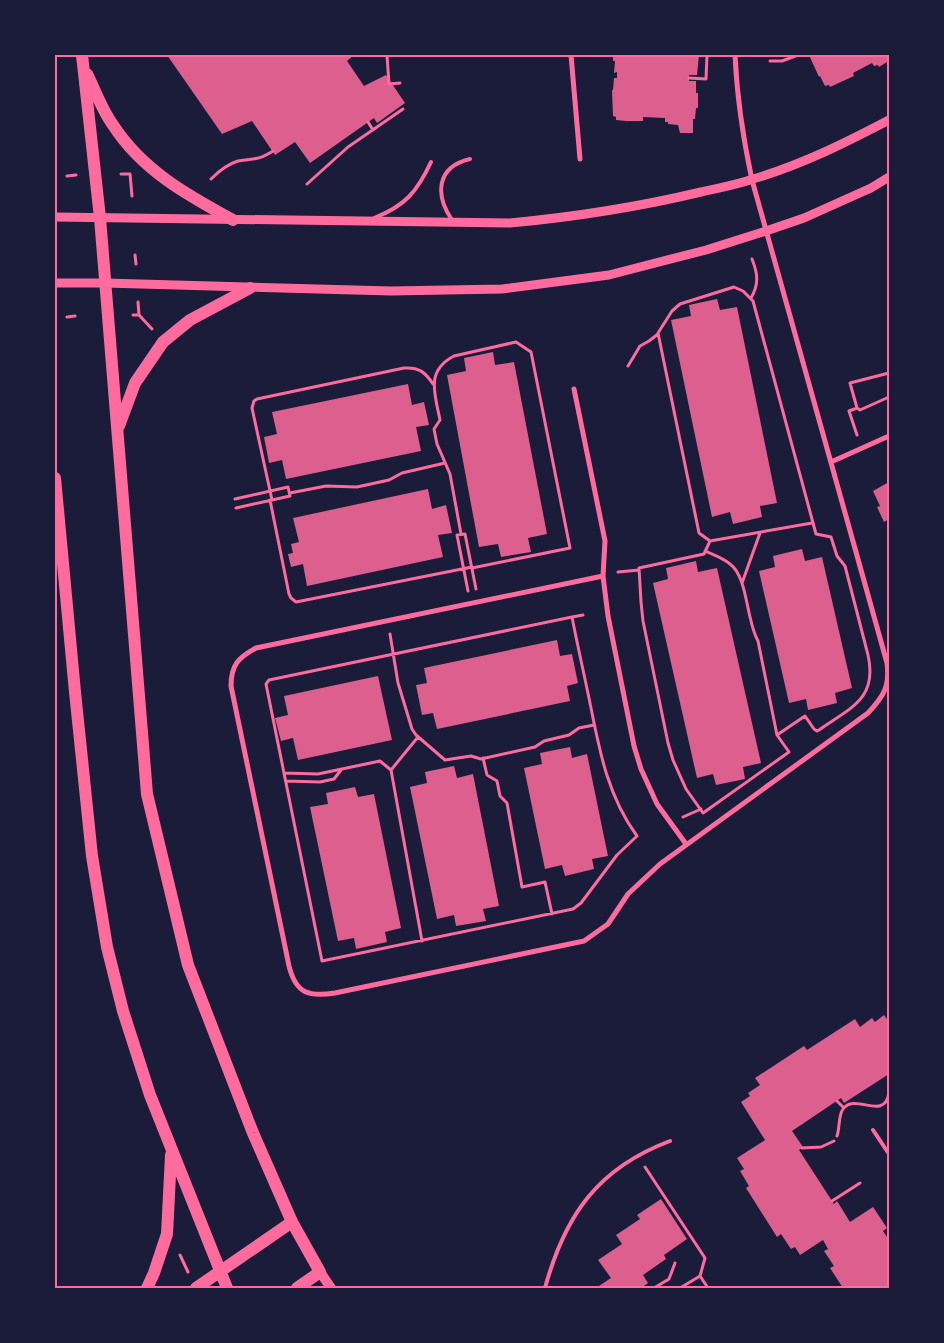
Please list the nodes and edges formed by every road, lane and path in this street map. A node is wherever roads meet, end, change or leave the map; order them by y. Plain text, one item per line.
1 (387, 55) edge
2 (570, 55) edge
3 (707, 55) edge
4 (735, 55) edge
5 (798, 55) edge
6 (82, 61) edge
7 (770, 61) dead end
8 (689, 78) dead end
9 (400, 83) dead end
10 (403, 109) dead end
11 (889, 120) edge
12 (368, 122) dead end
13 (373, 130) junction
14 (273, 151) dead end
15 (470, 159) dead end
16 (580, 159) dead end
17 (430, 162) dead end
18 (121, 174) dead end
19 (67, 176) dead end
20 (76, 176) dead end
21 (889, 177) edge
22 (211, 179) dead end
23 (752, 180) junction
24 (307, 184) dead end
25 (132, 196) dead end
26 (55, 217) edge
27 (100, 218) junction
28 (232, 220) junction
29 (361, 222) junction
30 (454, 222) junction
31 (766, 231) junction
32 (135, 255) dead end
33 (752, 259) dead end
34 (136, 264) dead end
35 (55, 283) edge
36 (105, 283) junction
37 (250, 288) junction
38 (750, 298) junction
39 (138, 302) dead end
40 (133, 315) dead end
41 (139, 315) junction
42 (75, 316) dead end
43 (67, 317) dead end
44 (156, 333) dead end
45 (658, 334) junction
46 (628, 366) dead end
47 (889, 373) edge
48 (434, 385) junction
49 (574, 389) dead end
50 (889, 397) edge
51 (857, 408) junction
52 (117, 430) junction
53 (889, 436) edge
54 (862, 448) junction
55 (831, 462) junction
56 (445, 463) junction
57 (55, 478) edge
58 (270, 491) junction
59 (290, 493) junction
60 (234, 499) dead end
61 (271, 500) junction
62 (236, 508) dead end
63 (812, 523) junction
64 (760, 532) junction
65 (461, 534) junction
66 (710, 541) junction
67 (705, 551) junction
68 (472, 567) junction
69 (463, 568) junction
70 (639, 570) junction
71 (603, 575) junction
72 (742, 583) junction
73 (479, 602) junction
74 (471, 604) junction
75 (583, 615) dead end
76 (572, 618) junction
77 (387, 621) junction
78 (394, 655) junction
79 (888, 687) edge
80 (594, 725) junction
81 (777, 735) junction
82 (418, 737) junction
83 (483, 758) junction
84 (341, 769) junction
85 (391, 770) junction
86 (284, 772) junction
87 (286, 781) junction
88 (686, 844) junction
89 (552, 914) junction
90 (422, 941) junction
91 (889, 1093) edge
92 (837, 1101) dead end
93 (844, 1108) junction
94 (873, 1130) dead end
95 (838, 1136) dead end
96 (670, 1141) dead end
97 (834, 1141) dead end
98 (802, 1148) dead end
99 (171, 1150) junction
100 (889, 1154) edge
101 (638, 1156) junction
102 (860, 1183) dead end
103 (832, 1201) dead end
104 (292, 1222) junction
105 (178, 1250) dead end
106 (675, 1263) dead end
107 (219, 1272) junction
108 (320, 1272) junction
109 (189, 1275) dead end
110 (700, 1276) junction
111 (147, 1288) edge
112 (196, 1288) edge
113 (227, 1288) edge
114 (297, 1288) edge
115 (331, 1288) edge
116 (545, 1288) edge
117 (654, 1288) edge
118 (680, 1288) edge
119 (708, 1288) edge

1 - 9 path
2 - 16 street
3 - 8 path
4 - 23 street
5 - 7 path
6 - 27 main road
6 - 28 main road
10 - 13 path
11 - 23 street
12 - 13 path
13 - 24 path
14 - 22 path
15 - 30 lane
17 - 29 lane
18 - 25 path
19 - 20 path
21 - 31 street
23 - 30 street
23 - 31 street
26 - 27 street
27 - 28 street
27 - 36 main road
28 - 29 street
29 - 30 street
31 - 37 street
31 - 55 street
32 - 34 path
33 - 38 path
35 - 36 street
36 - 37 street
36 - 52 main road
37 - 52 main road
38 - 45 path
38 - 63 path
39 - 41 path
40 - 41 path
41 - 44 path
42 - 43 path
45 - 46 path
45 - 66 path
47 - 51 path
48 - 56 path
48 - 58 path
48 - 68 path
49 - 71 street
50 - 51 path
51 - 54 path
52 - 104 main road
53 - 54 street
54 - 55 street
55 - 79 street
56 - 59 path
56 - 65 path
57 - 99 main road
58 - 59 path
58 - 60 path
58 - 61 path
59 - 61 path
61 - 62 path
61 - 69 path
63 - 64 path
63 - 81 path
64 - 66 path
64 - 72 path
65 - 68 path
65 - 69 path
66 - 67 path
67 - 70 path
67 - 72 path
68 - 69 path
68 - 73 path
69 - 74 path
70 - 71 path
70 - 81 path
71 - 73 street
71 - 88 street
72 - 81 path
73 - 74 street
74 - 77 street
75 - 76 path
76 - 78 path
76 - 80 path
77 - 78 path
77 - 88 street
78 - 82 path
78 - 86 path
79 - 88 street
80 - 83 path
80 - 89 path
82 - 83 path
82 - 85 path
83 - 89 path
84 - 85 path
84 - 86 path
84 - 87 path
85 - 90 path
86 - 87 path
87 - 90 path
89 - 90 path
91 - 93 path
92 - 93 path
93 - 95 path
94 - 100 lane
96 - 101 lane
97 - 98 path
99 - 107 main road
99 - 111 main road
101 - 110 path
101 - 116 lane
102 - 103 path
104 - 107 main road
104 - 108 main road
105 - 109 path
106 - 117 path
107 - 112 main road
107 - 113 main road
108 - 114 main road
108 - 115 main road
110 - 118 path
110 - 119 path

